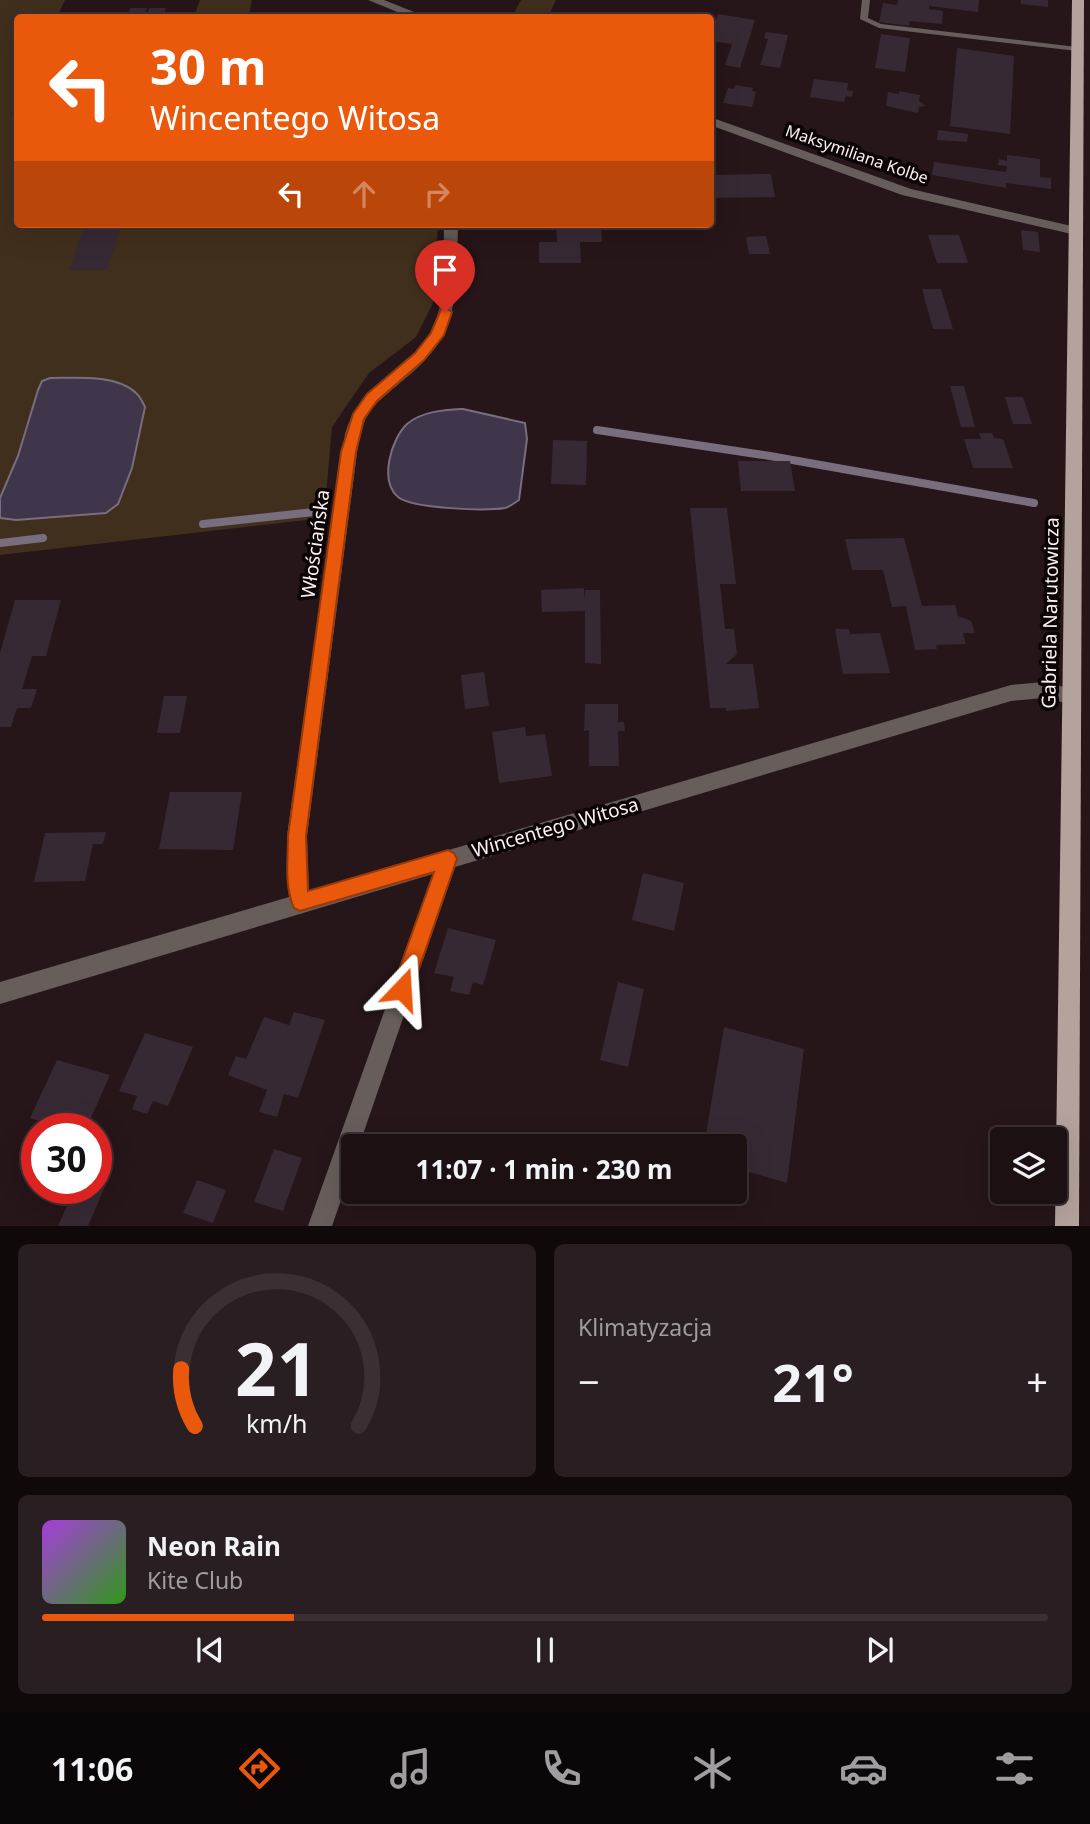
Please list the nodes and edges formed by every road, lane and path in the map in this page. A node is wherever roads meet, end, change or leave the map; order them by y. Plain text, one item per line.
1 (374, 0) edge
2 (866, 0) edge
3 (1078, 0) edge
4 (413, 14) edge
5 (1077, 49) junction
6 (714, 122) edge
7 (451, 228) edge
8 (1076, 231) junction
9 (1071, 696) junction
10 (448, 859) junction
11 (300, 902) junction
12 (0, 993) edge
13 (320, 1226) edge
14 (1067, 1226) edge

1 - 4 street
2 - 5 lane
3 - 5 main road, Gabriela Narutowicza
5 - 8 main road, Gabriela Narutowicza
6 - 8 street, Maksymiliana Kolbe
7 - 11 street, Włościańska
8 - 9 main road, Gabriela Narutowicza
9 - 10 street, Wincentego Witosa
9 - 14 main road, Gabriela Narutowicza
10 - 11 street, Wincentego Witosa
10 - 13 street
11 - 12 street, Wincentego Witosa

